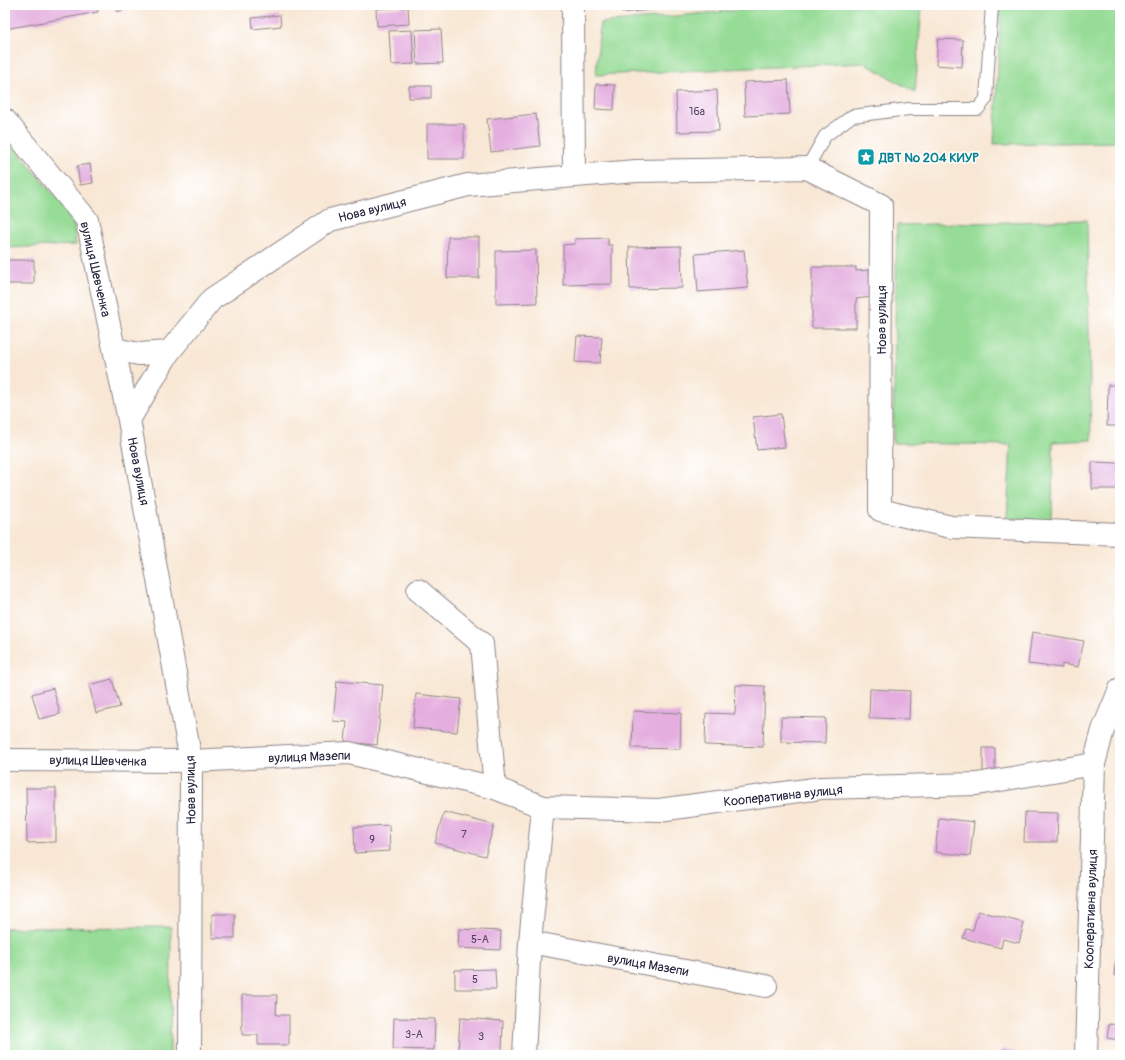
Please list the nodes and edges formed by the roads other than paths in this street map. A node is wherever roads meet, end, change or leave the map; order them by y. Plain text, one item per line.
1 (573, 5) edge
2 (992, 5) edge
3 (5, 120) edge
4 (807, 168) junction
5 (574, 176) junction
6 (114, 350) junction
7 (169, 352) junction
8 (130, 420) junction
9 (1120, 534) edge
10 (418, 590) dead end
11 (1120, 690) edge
12 (5, 760) edge
13 (191, 761) junction
14 (1094, 764) junction
15 (494, 788) junction
16 (543, 807) junction
17 (530, 942) junction
18 (766, 986) dead end
19 (190, 1055) edge
20 (524, 1055) edge
21 (1086, 1055) edge

1 - 5 street
2 - 4 lane
3 - 6 street, вулиця Шевченка
4 - 5 street, Нова вулиця
4 - 9 street, Нова вулиця
5 - 7 street, Нова вулиця
6 - 7 street
6 - 8 street, вулиця Шевченка
7 - 8 street, Нова вулиця
8 - 13 street, Нова вулиця
10 - 15 street
11 - 14 street, Кооперативна вулиця
12 - 13 street, вулиця Шевченка
13 - 15 street, вулиця Мазепи
13 - 19 street, Нова вулиця
14 - 16 street, Кооперативна вулиця
14 - 21 street, Кооперативна вулиця
15 - 16 street, вулиця Мазепи
16 - 17 street
17 - 18 street, вулиця Мазепи
17 - 20 street

